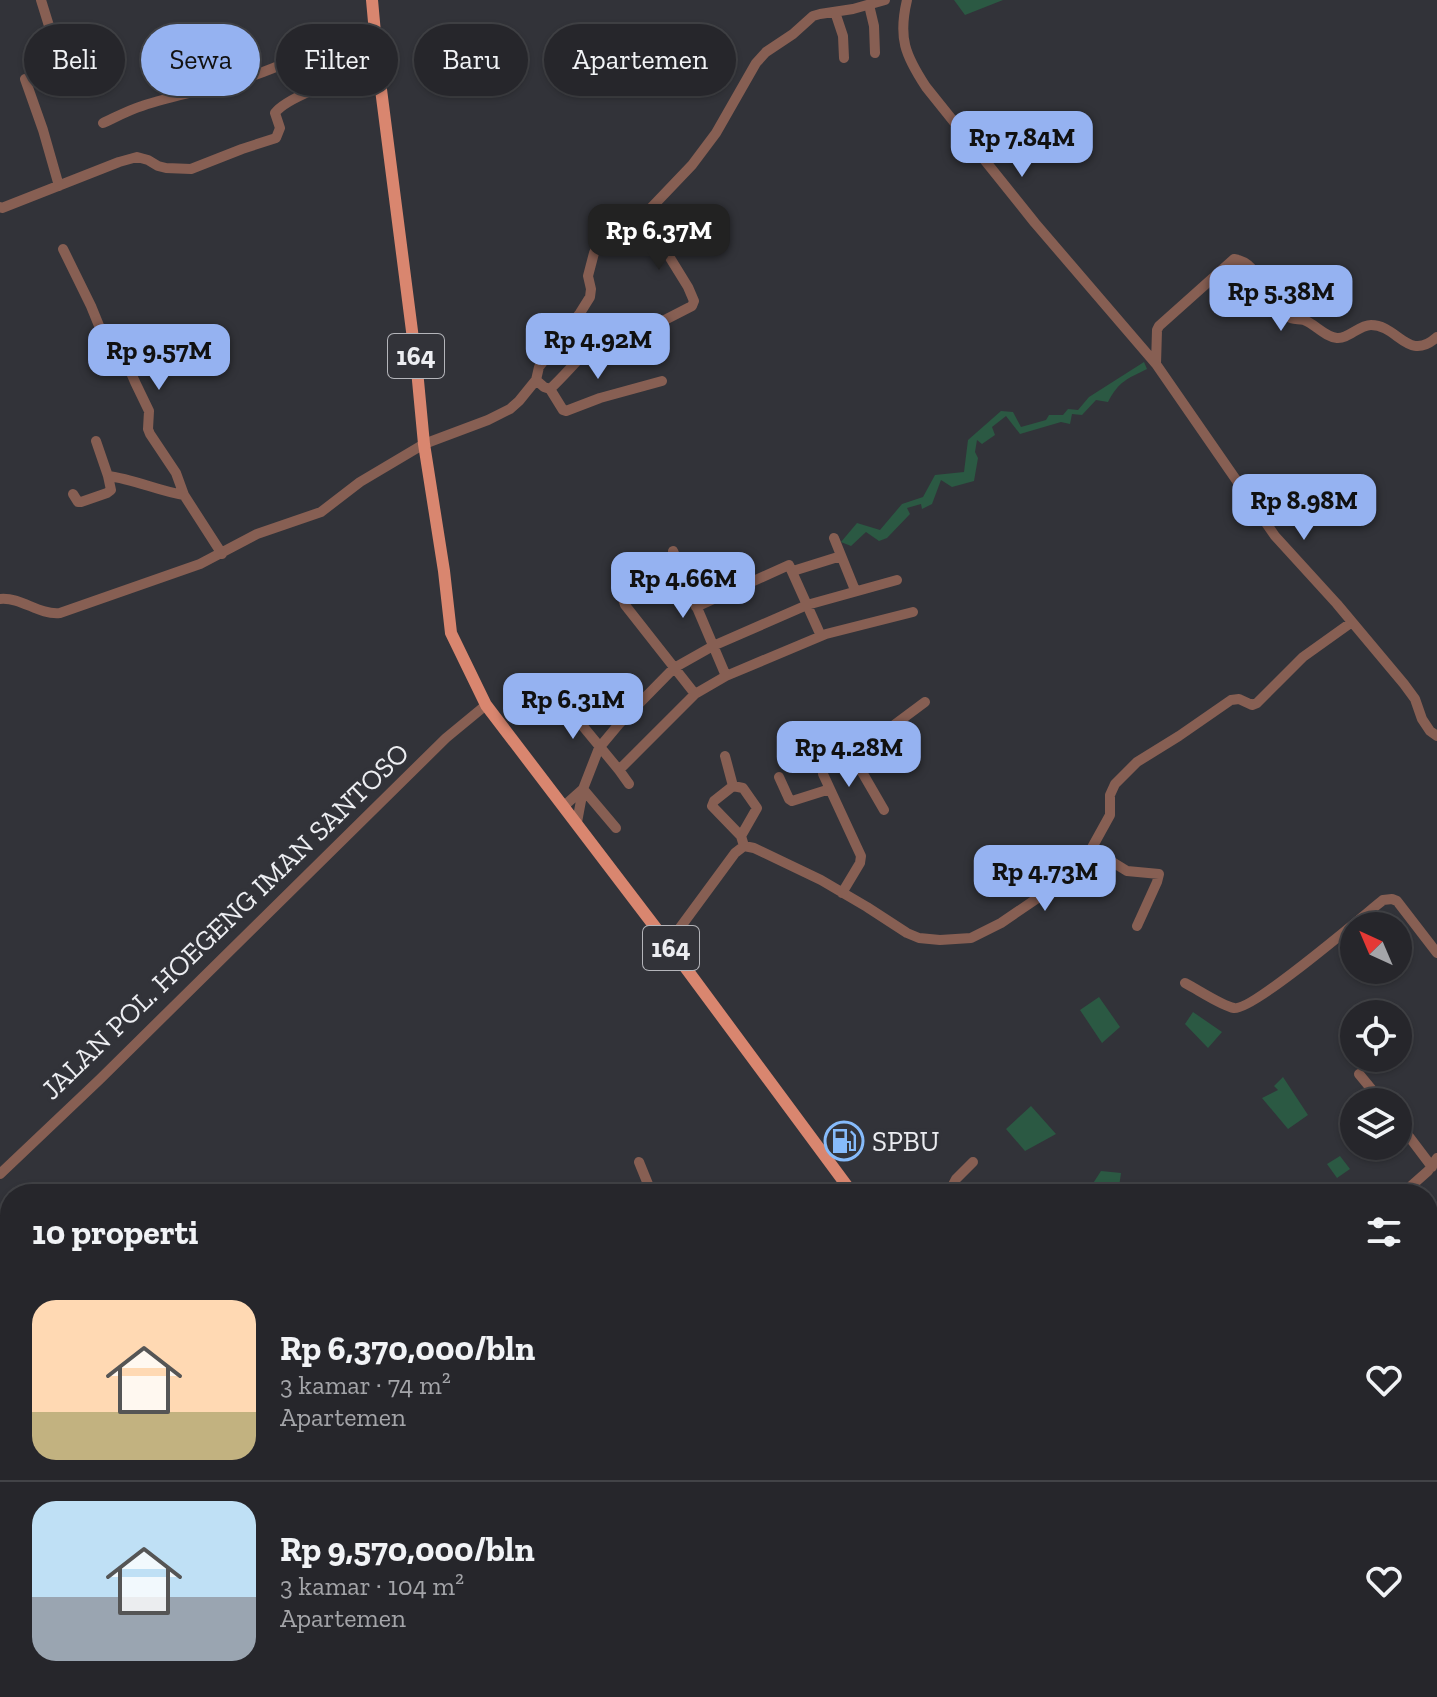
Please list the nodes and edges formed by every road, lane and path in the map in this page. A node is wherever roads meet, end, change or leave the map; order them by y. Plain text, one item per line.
1 (41, 0) edge
2 (372, 0) edge
3 (885, 0) edge
4 (907, 0) edge
5 (869, 5) junction
6 (835, 12) junction
7 (48, 24) edge
8 (374, 24) edge
9 (875, 53) dead end
10 (844, 58) dead end
11 (276, 68) edge
12 (31, 96) edge
13 (302, 96) edge
14 (382, 96) edge
15 (103, 123) dead end
16 (59, 186) junction
17 (0, 208) edge
18 (643, 214) junction
19 (63, 249) dead end
20 (655, 325) dead end
21 (624, 326) dead end
22 (1437, 337) edge
23 (1150, 358) junction
24 (536, 380) junction
25 (662, 381) dead end
26 (550, 389) junction
27 (96, 441) dead end
28 (424, 444) junction
29 (108, 476) junction
30 (73, 494) dead end
31 (184, 495) junction
32 (834, 538) dead end
33 (673, 551) dead end
34 (222, 554) junction
35 (841, 556) junction
36 (680, 567) junction
37 (793, 571) junction
38 (897, 580) dead end
39 (855, 590) junction
40 (0, 599) edge
41 (807, 605) junction
42 (696, 607) junction
43 (913, 612) dead end
44 (1352, 622) junction
45 (821, 636) junction
46 (713, 646) junction
47 (674, 668) junction
48 (726, 676) junction
49 (695, 694) junction
50 (925, 702) dead end
51 (486, 705) junction
52 (572, 713) dead end
53 (1437, 736) edge
54 (599, 748) junction
55 (851, 753) junction
56 (725, 756) dead end
57 (619, 770) junction
58 (779, 777) dead end
59 (629, 784) dead end
60 (733, 786) junction
61 (830, 789) junction
62 (583, 790) junction
63 (564, 806) junction
64 (884, 810) dead end
65 (577, 822) junction
66 (616, 828) dead end
67 (742, 841) junction
68 (1070, 876) junction
69 (842, 893) junction
70 (1137, 926) dead end
71 (668, 944) junction
72 (1437, 953) edge
73 (1185, 983) dead end
74 (1359, 1074) dead end
75 (1370, 1088) edge
76 (1412, 1138) edge
77 (639, 1162) dead end
78 (973, 1162) dead end
79 (1434, 1163) edge
80 (0, 1174) edge
81 (648, 1184) edge
82 (846, 1184) edge
83 (953, 1184) edge
84 (1412, 1184) edge

1 - 7 street
2 - 8 main road, 164
3 - 5 street
4 - 23 street
5 - 6 street
5 - 9 street
6 - 10 street
6 - 18 street
11 - 15 street
12 - 16 street
13 - 16 street
14 - 28 main road, 164
16 - 17 street
18 - 20 street
18 - 24 street
19 - 31 street
21 - 26 street
22 - 23 street
23 - 44 street
24 - 26 street
24 - 28 street
25 - 26 street
27 - 29 street
28 - 34 street
28 - 51 main road, 164
29 - 30 street
29 - 31 street
31 - 34 street
32 - 35 street
33 - 36 street
34 - 40 street
35 - 37 street
35 - 39 street
36 - 42 street
36 - 47 street
37 - 41 street
37 - 42 street
38 - 39 street
39 - 41 street
41 - 45 street
41 - 46 street
42 - 46 street
43 - 45 street
44 - 53 street
44 - 68 street
45 - 48 street
46 - 47 street
46 - 48 street
47 - 49 street
47 - 54 street
48 - 49 street
49 - 57 street
50 - 55 street
51 - 63 main road, 164
51 - 80 street, JALAN POL. HOEGENG IMAN SANTOSO
52 - 54 street
54 - 57 street
54 - 62 street
55 - 61 street
55 - 64 street
56 - 60 street
57 - 59 street
58 - 61 street
60 - 67 street
60 - 67 street
61 - 69 street
62 - 63 street
62 - 65 street
62 - 66 street
63 - 65 main road, 164
65 - 71 main road, 164
67 - 69 street
67 - 71 street
68 - 69 street
68 - 70 street
71 - 82 main road, 164
72 - 73 street
74 - 75 street
76 - 79 street
77 - 81 street
78 - 83 street
79 - 84 street

